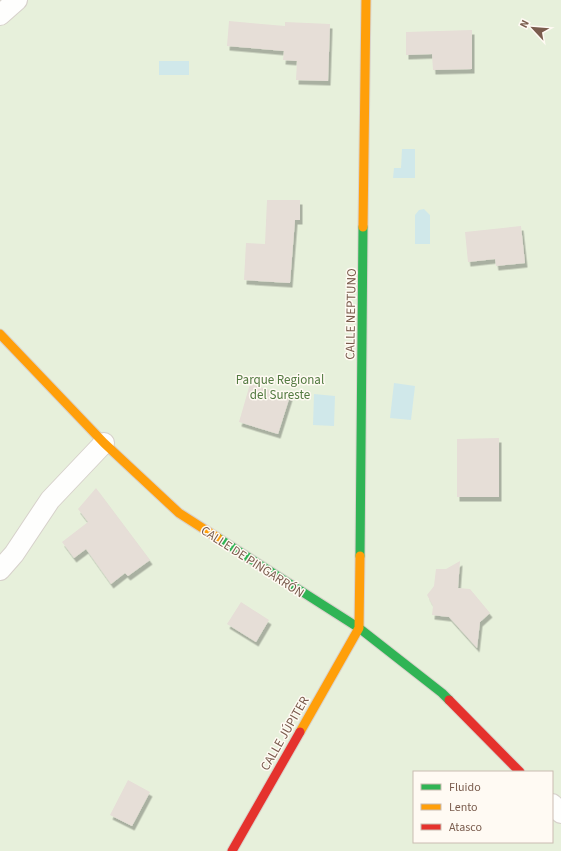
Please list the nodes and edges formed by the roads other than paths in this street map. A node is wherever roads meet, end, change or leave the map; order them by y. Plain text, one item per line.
1 (17, 0) edge
2 (366, 0) edge
3 (0, 15) edge
4 (0, 334) edge
5 (104, 443) junction
6 (0, 570) edge
7 (359, 628) junction
8 (519, 771) edge
9 (553, 805) edge
10 (561, 813) edge
11 (232, 851) edge

1 - 3 street
2 - 7 street, CALLE NEPTUNO
4 - 5 street, CALLE DE PINGARRÓN
5 - 6 street
5 - 7 street, CALLE DE PINGARRÓN
7 - 8 street, CALLE DE PINGARRÓN
7 - 11 street, CALLE JÚPITER
9 - 10 street

